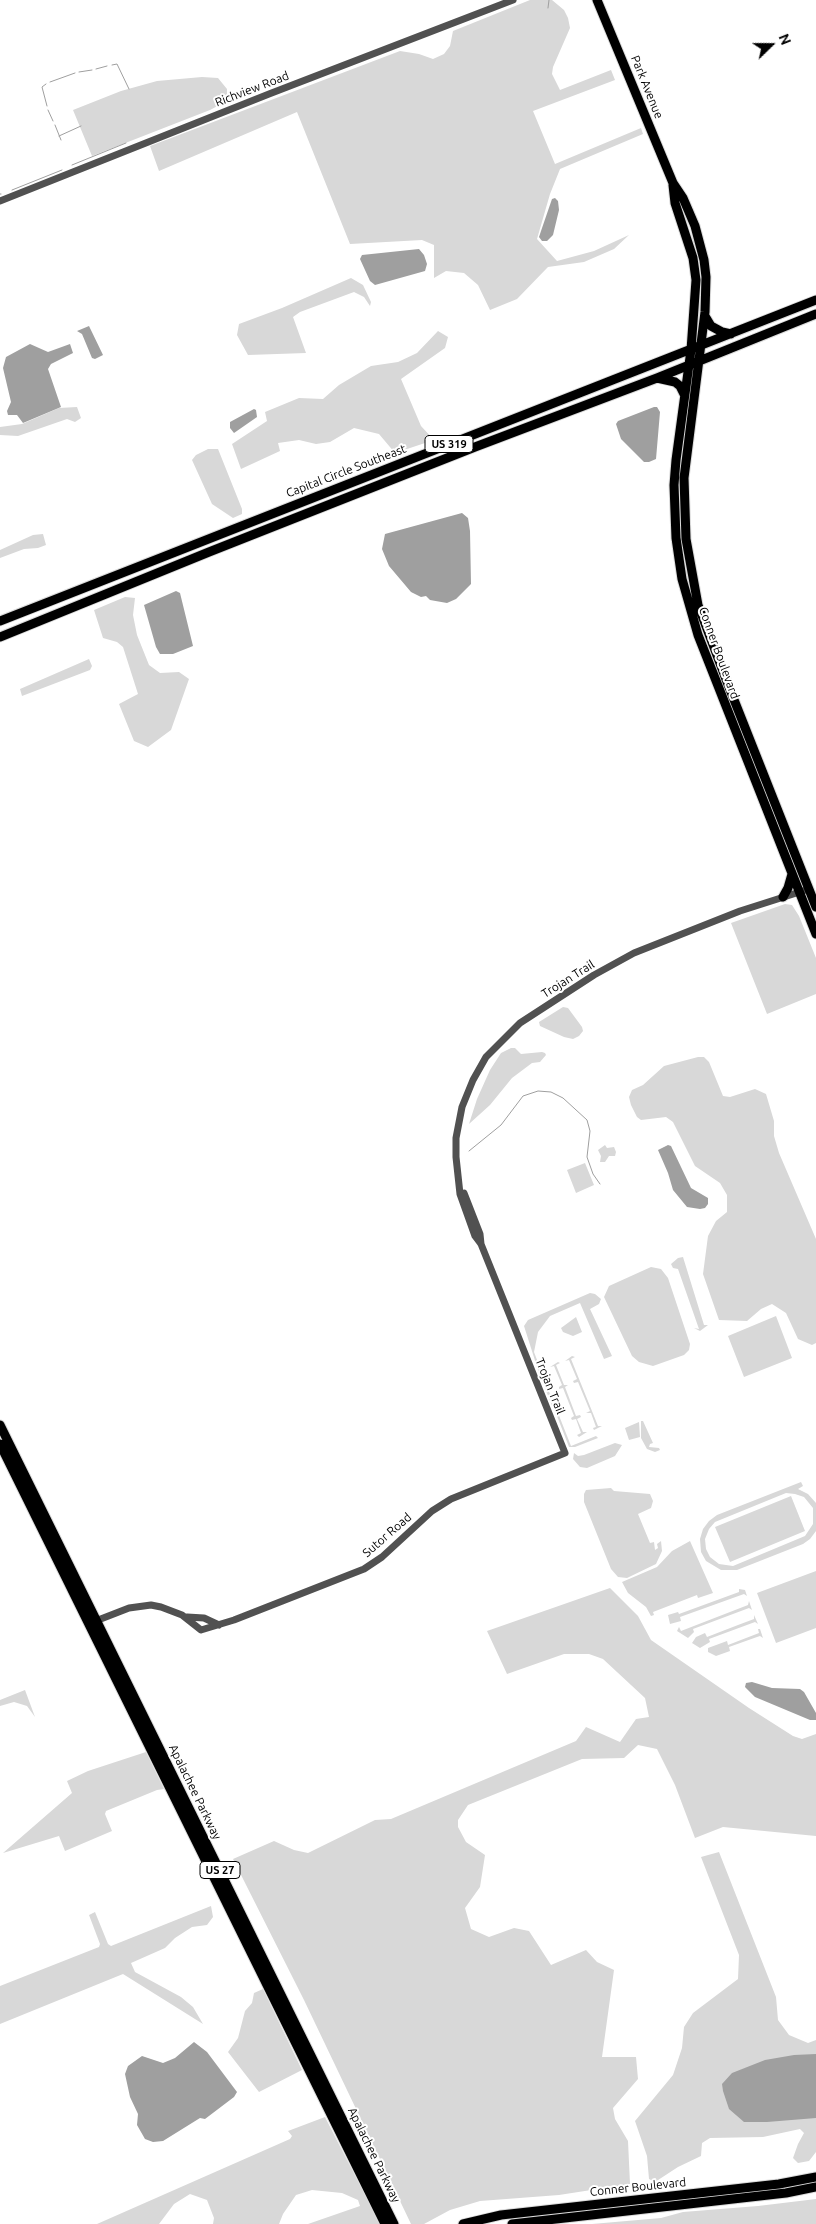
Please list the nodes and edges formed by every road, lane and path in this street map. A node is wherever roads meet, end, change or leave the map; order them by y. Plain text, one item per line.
1 (513, 0) edge
2 (597, 0) edge
3 (673, 183) junction
4 (0, 201) edge
5 (687, 209) junction
6 (681, 219) junction
7 (816, 300) edge
8 (816, 314) edge
9 (705, 316) junction
10 (731, 334) junction
11 (701, 346) junction
12 (691, 350) junction
13 (698, 361) junction
14 (689, 365) junction
15 (657, 378) junction
16 (585, 391) junction
17 (684, 394) junction
18 (590, 404) junction
19 (478, 432) junction
20 (475, 447) junction
21 (674, 498) junction
22 (684, 498) junction
23 (72, 592) junction
24 (63, 610) junction
25 (0, 621) edge
26 (708, 632) junction
27 (698, 635) junction
28 (0, 637) edge
29 (792, 873) junction
30 (809, 889) junction
31 (799, 892) junction
32 (783, 897) junction
33 (816, 907) edge
34 (816, 934) edge
35 (0, 1425) edge
36 (0, 1444) edge
37 (565, 1453) joint
38 (28, 1502) junction
39 (43, 1513) junction
40 (182, 1615) junction
41 (200, 1618) junction
42 (208, 1621) junction
43 (93, 1622) junction
44 (219, 1625) junction
45 (198, 1627) junction
46 (207, 1629) junction
47 (152, 1742) junction
48 (248, 1937) junction
49 (816, 2177) edge
50 (816, 2187) edge
51 (385, 2224) edge
52 (394, 2224) edge
53 (463, 2224) edge
54 (512, 2224) edge

1 - 4 street, Richview Road
2 - 3 main road, Park Avenue
3 - 5 main road, Park Avenue
3 - 6 main road, Park Avenue
5 - 6 main road
5 - 9 main road, Park Avenue
6 - 12 main road, Park Avenue
7 - 10 main road, US 319
8 - 13 main road, US 319
9 - 10 main road
9 - 11 main road, Park Avenue
10 - 11 main road, US 319
11 - 12 main road, Capital Circle Southeast / US 319
11 - 13 main road, Park Avenue
12 - 14 main road, Park Avenue
12 - 16 main road, Capital Circle Southeast / US 319
13 - 14 main road, Capital Circle Southeast / US 319
13 - 22 main road, Conner Boulevard
14 - 15 main road, Capital Circle Southeast / US 319
14 - 17 main road, Conner Boulevard
15 - 17 main road
15 - 18 main road, Capital Circle Southeast / US 319
16 - 18 main road
16 - 19 main road, Capital Circle Southeast / US 319
17 - 21 main road, Conner Boulevard
18 - 20 main road, Capital Circle Southeast / US 319
19 - 20 main road
19 - 23 main road, Capital Circle Southeast / US 319
20 - 24 main road, Capital Circle Southeast / US 319
21 - 22 main road
21 - 27 main road, Conner Boulevard
22 - 26 main road, Conner Boulevard
23 - 24 main road
23 - 25 main road, Capital Circle Southeast / US 319
24 - 28 main road, Capital Circle Southeast / US 319
26 - 27 main road
26 - 30 main road, Conner Boulevard
27 - 29 main road, Conner Boulevard
29 - 31 main road, Conner Boulevard
29 - 32 main road
30 - 31 street, Trojan Trail
30 - 33 main road, Conner Boulevard
31 - 32 street, Trojan Trail
31 - 34 main road, Conner Boulevard
32 - 37 street, Trojan Trail
35 - 39 main road, Apalachee Parkway / US 27
36 - 38 main road, Apalachee Parkway / US 27
37 - 44 street, Sutor Road
38 - 39 main road
38 - 43 main road, Apalachee Parkway / US 27
39 - 43 main road, Apalachee Parkway / US 27
40 - 41 street
40 - 43 street
40 - 45 street
41 - 42 street
41 - 45 street
42 - 44 street
42 - 46 street
43 - 47 main road, Apalachee Parkway / US 27
43 - 47 main road, Apalachee Parkway / US 27
44 - 46 street, Sutor Road
45 - 46 street
47 - 48 main road, Apalachee Parkway / US 27
47 - 48 main road, Apalachee Parkway / US 27
48 - 51 main road, Apalachee Parkway / US 27
48 - 52 main road, Apalachee Parkway / US 27
49 - 53 main road, Conner Boulevard
50 - 54 main road, Conner Boulevard

